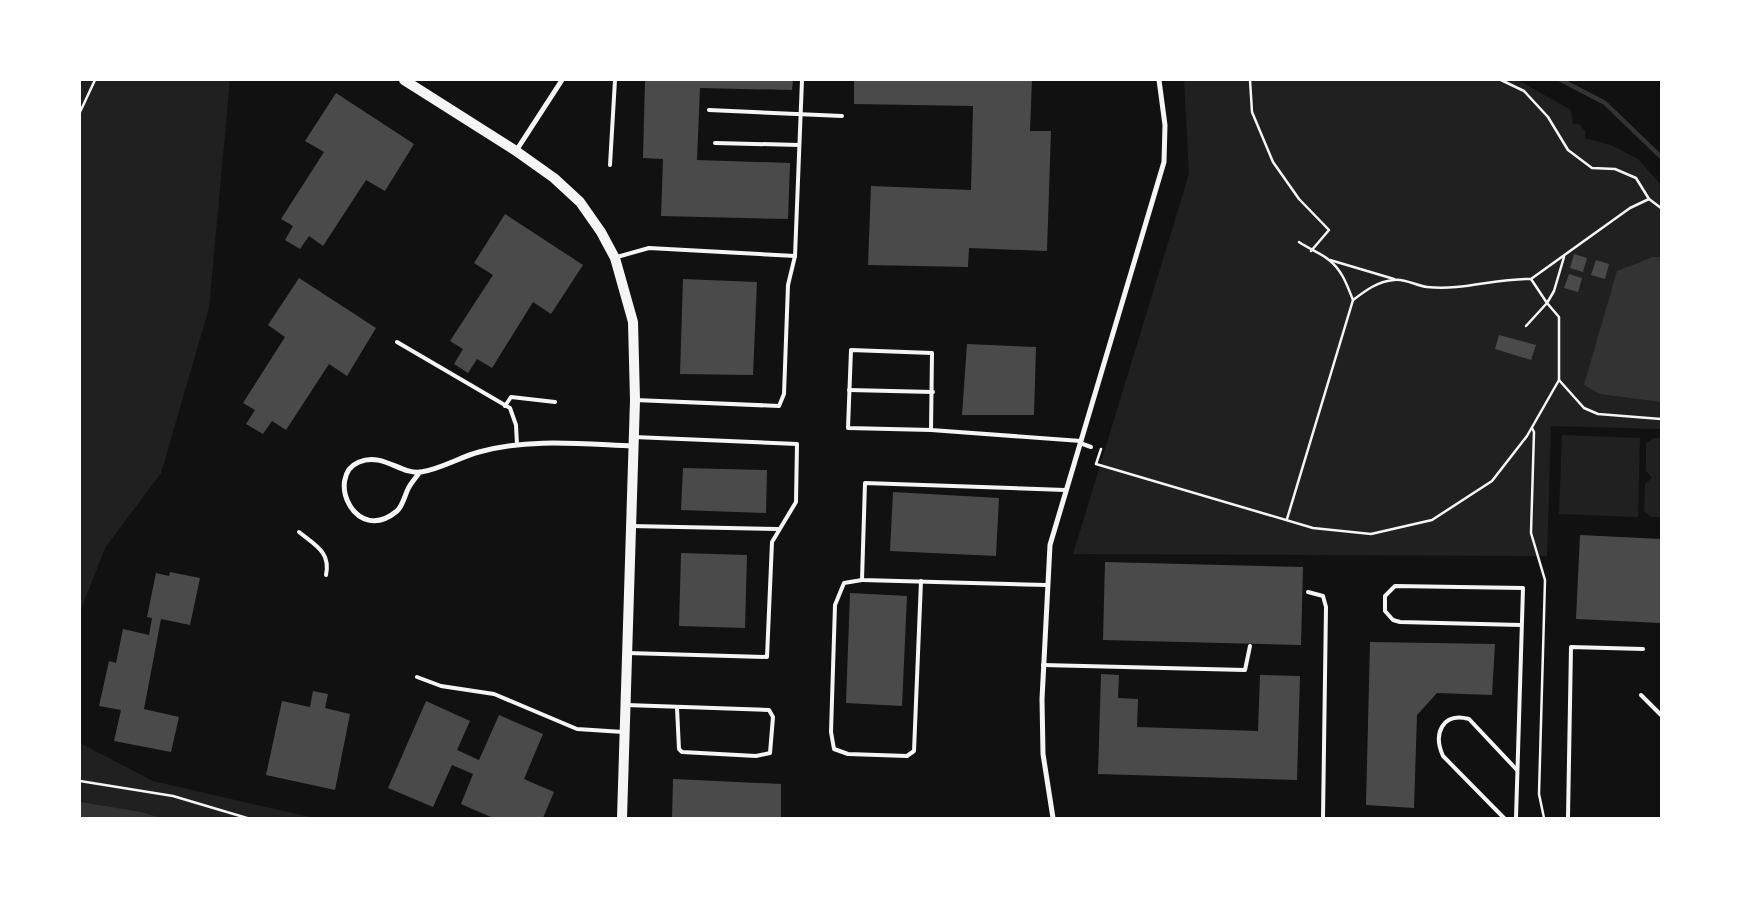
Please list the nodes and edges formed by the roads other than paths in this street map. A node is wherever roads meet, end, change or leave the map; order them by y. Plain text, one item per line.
1 (404, 80) edge
2 (562, 80) edge
3 (615, 80) edge
4 (802, 80) edge
5 (1159, 80) edge
6 (709, 110) dead end
7 (801, 114) junction
8 (842, 116) dead end
9 (715, 143) dead end
10 (799, 145) junction
11 (516, 151) junction
12 (610, 165) dead end
13 (795, 256) junction
14 (614, 258) junction
15 (396, 342) dead end
16 (849, 390) junction
17 (933, 392) junction
18 (635, 400) junction
19 (555, 402) dead end
20 (506, 406) junction
21 (931, 430) junction
22 (634, 442) junction
23 (1080, 442) junction
24 (518, 445) junction
25 (1091, 447) dead end
26 (420, 472) junction
27 (1065, 490) junction
28 (631, 526) junction
29 (778, 529) junction
30 (299, 532) dead end
31 (326, 575) dead end
32 (862, 580) junction
33 (921, 581) junction
34 (1046, 584) junction
35 (1308, 592) dead end
36 (1522, 625) junction
37 (1250, 646) dead end
38 (1643, 648) dead end
39 (628, 653) junction
40 (1043, 665) junction
41 (417, 677) dead end
42 (1641, 694) dead end
43 (626, 706) junction
44 (678, 708) junction
45 (1661, 715) edge
46 (625, 732) junction
47 (1517, 770) junction
48 (1568, 817) edge
49 (622, 818) edge
50 (1053, 818) edge
51 (1323, 818) edge
52 (1504, 818) edge
53 (1516, 818) edge

1 - 11 main road
2 - 11 street
3 - 12 lane
4 - 7 lane
5 - 23 street
6 - 7 lane
7 - 8 lane
7 - 10 lane
9 - 10 lane
10 - 13 lane
11 - 14 main road
13 - 14 lane
13 - 18 lane
14 - 18 main road
15 - 20 lane
16 - 17 lane
16 - 17 lane
16 - 21 lane
17 - 21 lane
18 - 22 main road
19 - 20 lane
20 - 24 lane
21 - 23 lane
22 - 24 street
22 - 28 main road
22 - 29 lane
23 - 25 lane
23 - 27 street
24 - 26 street
26 - 26 street
27 - 32 lane
27 - 34 street
28 - 29 lane
28 - 39 main road
29 - 39 lane
30 - 31 lane
32 - 33 lane
32 - 33 lane
33 - 34 lane
34 - 40 street
35 - 51 lane
36 - 36 lane
36 - 47 lane
37 - 40 lane
38 - 48 lane
39 - 43 main road
40 - 50 street
41 - 46 lane
42 - 45 lane
43 - 44 lane
43 - 46 main road
44 - 44 lane
46 - 49 main road
47 - 52 lane
47 - 53 lane

